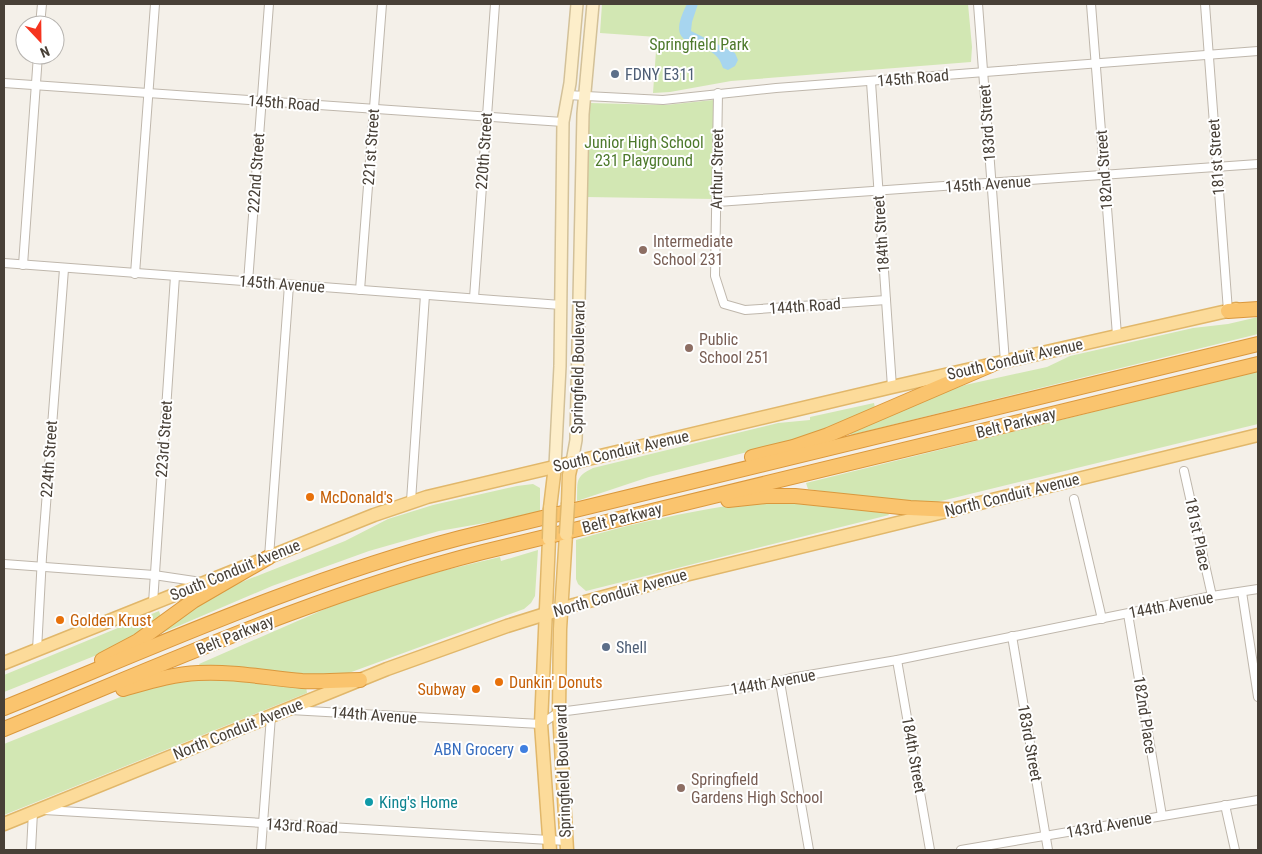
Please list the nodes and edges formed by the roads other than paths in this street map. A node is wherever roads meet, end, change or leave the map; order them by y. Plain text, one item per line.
1 (155, 4) edge
2 (269, 4) edge
3 (382, 4) edge
4 (495, 4) edge
5 (578, 4) edge
6 (593, 4) edge
7 (978, 4) edge
8 (1091, 4) edge
9 (1205, 4) edge
10 (1258, 51) edge
11 (1208, 55) junction
12 (1096, 63) junction
13 (37, 65) edge
14 (984, 72) junction
15 (870, 82) junction
16 (4, 83) edge
17 (36, 85) junction
18 (148, 93) junction
19 (718, 93) junction
20 (567, 95) junction
21 (586, 96) junction
22 (262, 101) junction
23 (374, 109) junction
24 (487, 117) junction
25 (563, 122) junction
26 (1258, 164) edge
27 (1217, 167) junction
28 (1105, 176) junction
29 (991, 184) junction
30 (878, 192) junction
31 (717, 202) junction
32 (4, 263) edge
33 (23, 265) junction
34 (64, 269) junction
35 (135, 274) junction
36 (175, 276) junction
37 (248, 282) junction
38 (289, 285) junction
39 (360, 290) junction
40 (425, 295) junction
41 (474, 298) junction
42 (886, 300) junction
43 (1258, 303) edge
44 (724, 304) joint
45 (561, 305) junction
46 (1258, 309) edge
47 (1228, 311) junction
48 (1116, 336) junction
49 (1258, 344) edge
50 (998, 363) junction
51 (1258, 364) edge
52 (892, 386) junction
53 (1258, 435) edge
54 (572, 462) junction
55 (555, 466) junction
56 (1184, 471) dead end
57 (675, 486) junction
58 (1074, 498) dead end
59 (411, 502) junction
60 (676, 505) junction
61 (952, 510) junction
62 (269, 557) junction
63 (4, 564) edge
64 (41, 567) junction
65 (154, 575) junction
66 (204, 582) junction
67 (1258, 589) edge
68 (1242, 592) junction
69 (1212, 596) junction
70 (153, 603) junction
71 (562, 609) junction
72 (546, 614) junction
73 (1128, 614) junction
74 (1102, 619) junction
75 (1012, 636) junction
76 (38, 650) junction
77 (898, 660) junction
78 (4, 663) edge
79 (360, 680) junction
80 (780, 682) junction
81 (38, 695) junction
82 (1258, 697) edge
83 (62, 705) junction
84 (4, 708) edge
85 (286, 710) junction
86 (559, 712) junction
87 (270, 716) junction
88 (540, 724) junction
89 (4, 729) edge
90 (1258, 800) edge
91 (1225, 805) junction
92 (36, 811) junction
93 (1162, 816) junction
94 (4, 824) edge
95 (262, 824) junction
96 (1046, 836) junction
97 (550, 845) edge
98 (566, 846) edge
99 (31, 850) edge
100 (261, 850) edge
101 (809, 850) edge
102 (930, 850) edge
103 (961, 850) edge
104 (1048, 850) edge
105 (1235, 850) edge

1 - 18 street
2 - 22 street, 222nd Street
3 - 23 street, 221st Street
4 - 24 street, 220th Street
5 - 20 street, Springfield Boulevard
6 - 21 street, Springfield Boulevard
7 - 14 street, 183rd Street
8 - 12 street, 182nd Street
9 - 11 street, 181st Street
10 - 11 street, 145th Road
11 - 12 street, 145th Road
11 - 27 street, 181st Street
12 - 14 street, 145th Road
12 - 28 street, 182nd Street
13 - 17 street
14 - 15 street, 145th Road
14 - 29 street, 183rd Street
15 - 19 street, 145th Road
15 - 30 street, 184th Street
16 - 17 street, 145th Road
17 - 18 street, 145th Road
17 - 33 street
18 - 22 street, 145th Road
18 - 35 street
19 - 21 street, 145th Road
19 - 31 street, Arthur Street
20 - 21 street, 145th Road
20 - 25 street, Springfield Boulevard
21 - 54 street, Springfield Boulevard
22 - 23 street, 145th Road
22 - 37 street, 222nd Street
23 - 24 street, 145th Road
23 - 39 street, 221st Street
24 - 25 street, 145th Road
24 - 41 street, 220th Street
25 - 45 street, Springfield Boulevard
26 - 27 street, 145th Avenue
27 - 28 street, 145th Avenue
27 - 47 street, 181st Street
28 - 29 street, 145th Avenue
28 - 48 street, 182nd Street
29 - 30 street, 145th Avenue
29 - 50 street, 183rd Street
30 - 31 street, 145th Avenue
30 - 42 street, 184th Street
31 - 44 street, Arthur Street
32 - 33 street, 145th Avenue
33 - 34 street, 145th Avenue
34 - 35 street, 145th Avenue
34 - 64 street, 224th Street
35 - 36 street, 145th Avenue
36 - 37 street, 145th Avenue
36 - 65 street, 223rd Street
37 - 38 street, 145th Avenue
38 - 39 street, 145th Avenue
38 - 62 street
39 - 40 street, 145th Avenue
40 - 41 street, 145th Avenue
40 - 59 street
41 - 45 street, 145th Avenue
42 - 44 street, 144th Road
42 - 52 street, 184th Street
43 - 47 main road, South Conduit Avenue
45 - 55 street, Springfield Boulevard
46 - 47 highway
47 - 48 main road, South Conduit Avenue
48 - 50 main road, South Conduit Avenue
49 - 57 highway, Belt Parkway
50 - 52 main road, South Conduit Avenue
50 - 57 highway
51 - 60 highway, Belt Parkway
52 - 54 main road, South Conduit Avenue
53 - 61 main road, North Conduit Avenue
54 - 55 main road, South Conduit Avenue
54 - 71 main road, Springfield Boulevard, bridge
55 - 59 main road, South Conduit Avenue
55 - 72 main road, Springfield Boulevard, bridge
56 - 69 street, 181st Place
57 - 81 highway, Belt Parkway
58 - 74 street
59 - 62 main road, South Conduit Avenue
60 - 61 highway
60 - 83 highway, Belt Parkway
61 - 71 main road, North Conduit Avenue
62 - 66 main road, South Conduit Avenue
62 - 81 highway
63 - 64 street
64 - 65 street
64 - 76 street, 224th Street
65 - 66 street
65 - 70 street, 223rd Street
66 - 70 main road, South Conduit Avenue
67 - 68 street, 144th Avenue
68 - 69 street, 144th Avenue
68 - 82 street
69 - 73 street, 144th Avenue
70 - 76 main road, South Conduit Avenue
71 - 72 main road, North Conduit Avenue
71 - 86 main road, Springfield Boulevard
72 - 79 main road, North Conduit Avenue
72 - 88 main road, Springfield Boulevard
73 - 74 street, 144th Avenue
73 - 93 street, 182nd Place
74 - 75 street, 144th Avenue
75 - 77 street, 144th Avenue
75 - 96 street, 183rd Street
76 - 78 main road, South Conduit Avenue
77 - 80 street, 144th Avenue
77 - 102 street, 184th Street
79 - 83 highway
79 - 85 main road, North Conduit Avenue
80 - 86 street, 144th Avenue
80 - 101 street
81 - 84 highway, Belt Parkway
83 - 89 highway, Belt Parkway
85 - 87 main road, North Conduit Avenue
85 - 88 street, 144th Avenue
86 - 88 street, 144th Avenue
86 - 98 main road, Springfield Boulevard
87 - 92 main road, North Conduit Avenue
87 - 95 street
88 - 97 main road, Springfield Boulevard
90 - 91 street, 143rd Avenue
91 - 93 street, 143rd Avenue
91 - 105 street
92 - 94 main road, North Conduit Avenue
92 - 95 street, 143rd Road
92 - 99 street
93 - 96 street, 143rd Avenue
95 - 97 street, 143rd Road
95 - 100 street
96 - 103 street, 143rd Avenue
96 - 104 street, 183rd Street
97 - 98 street, 143rd Road

